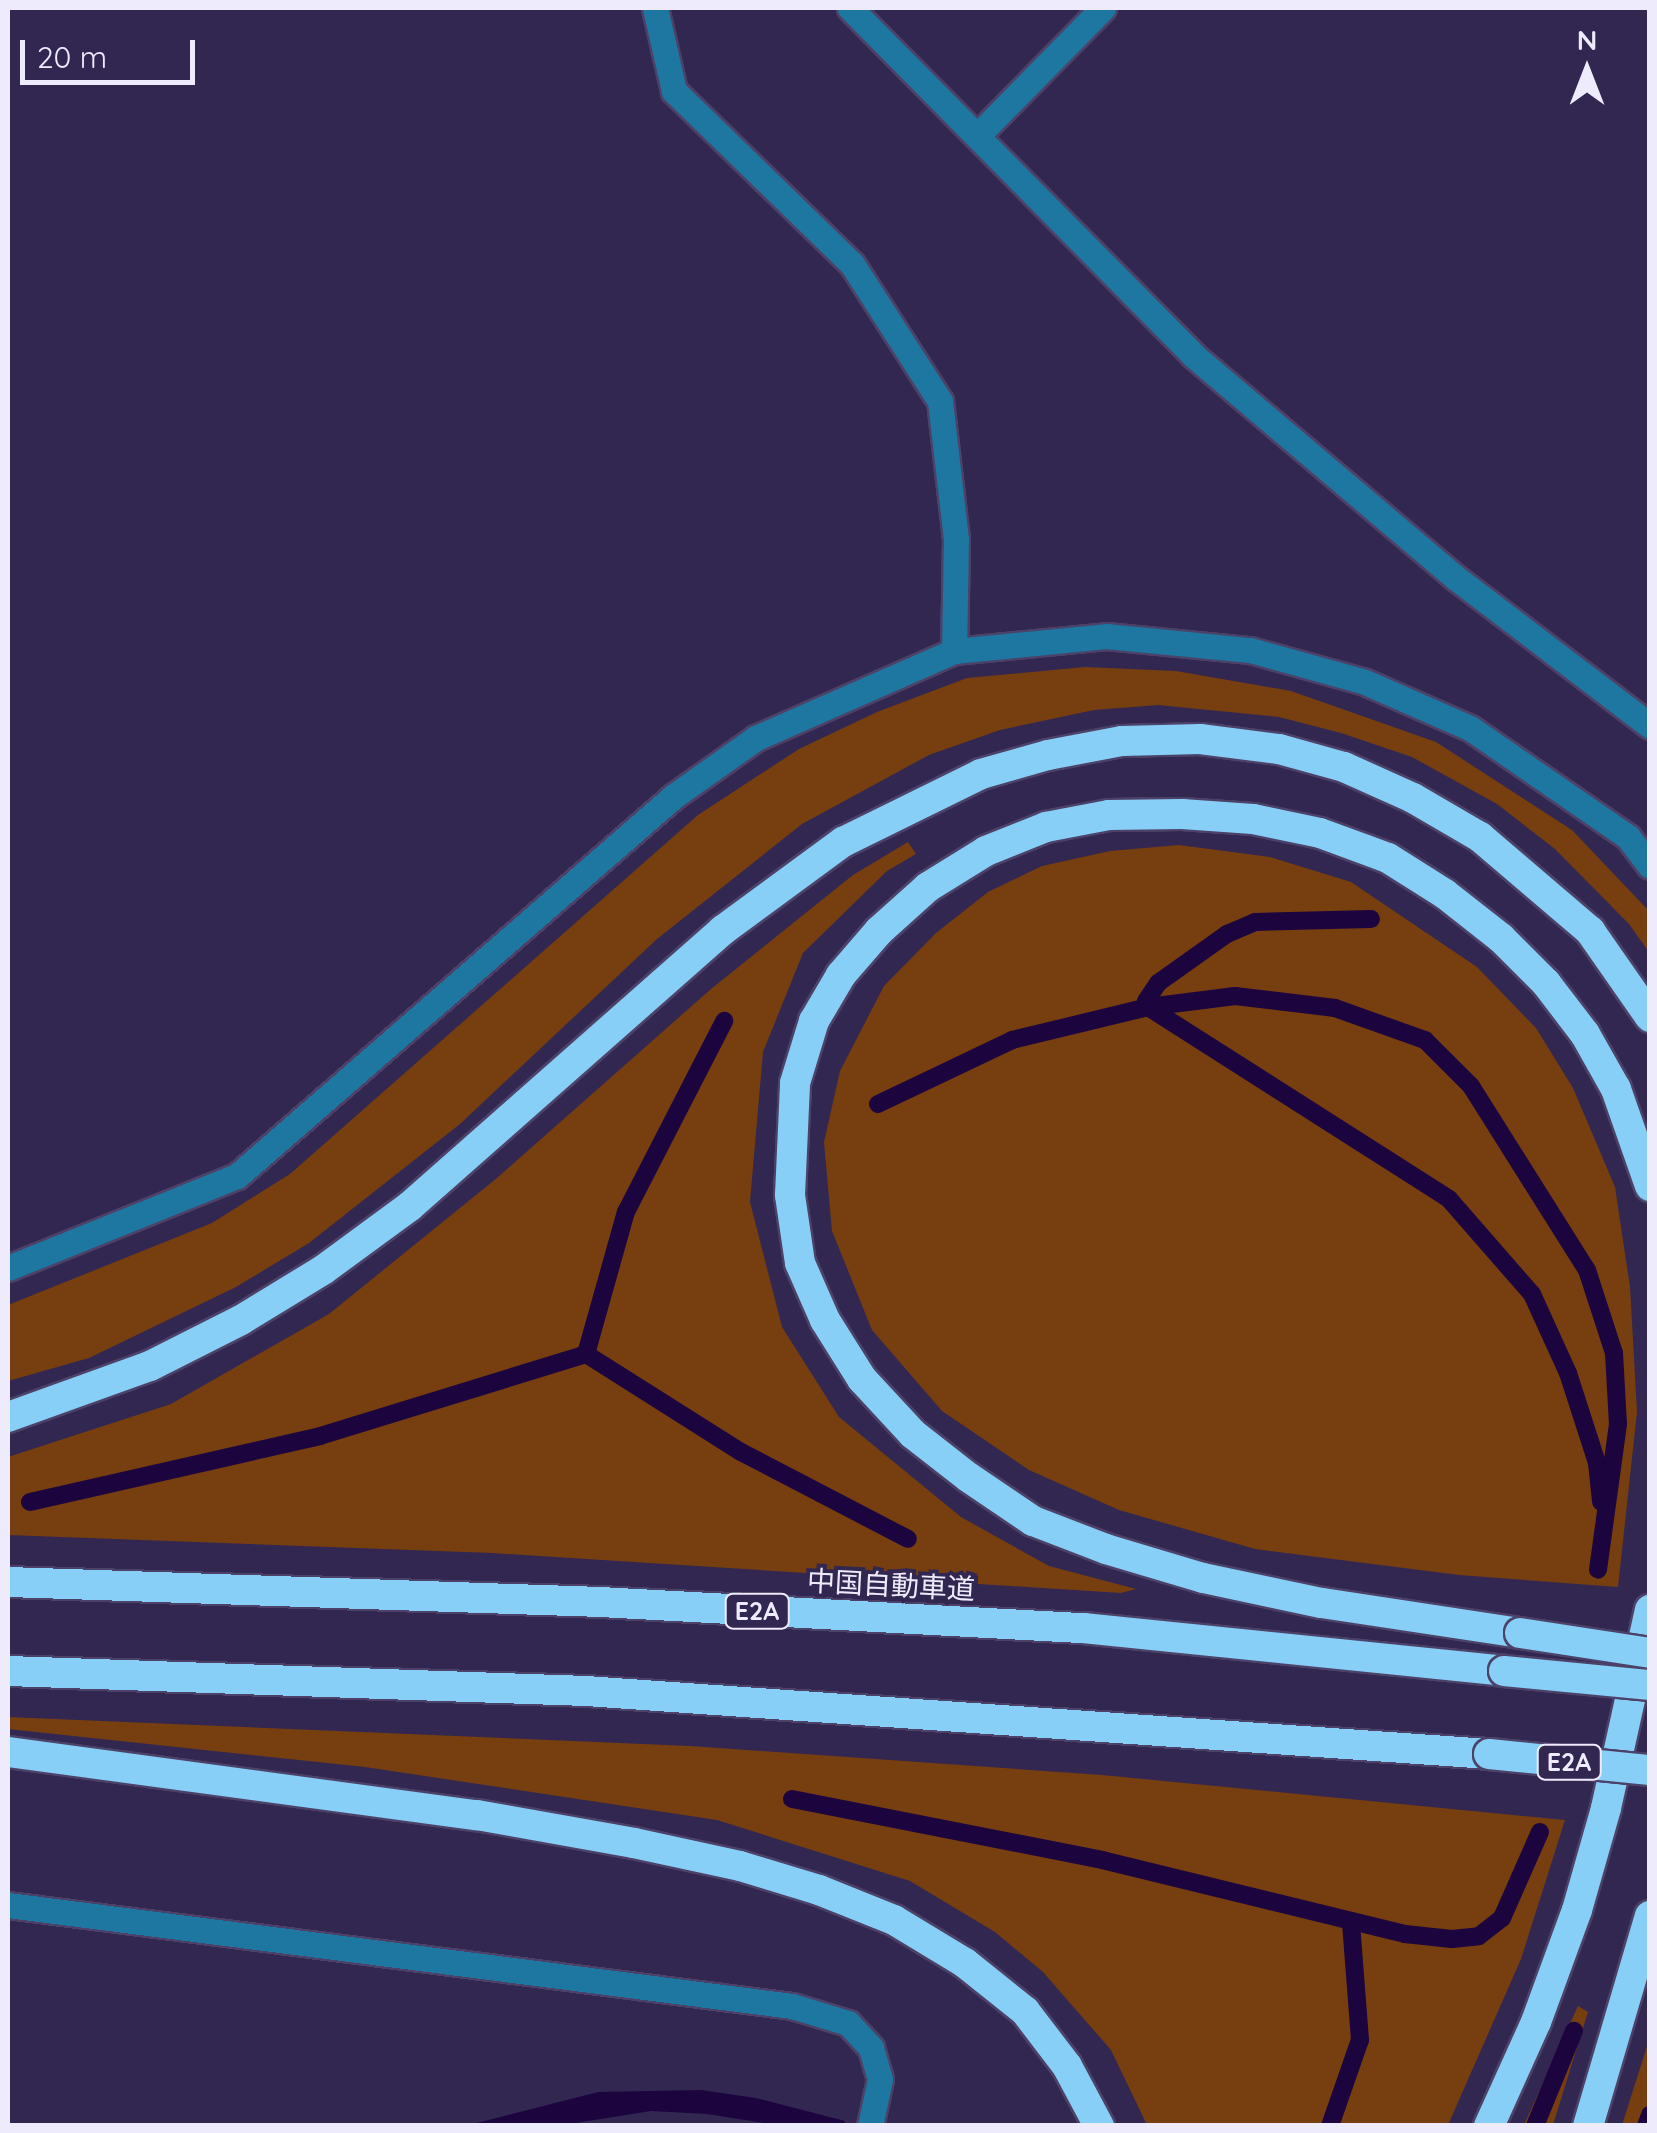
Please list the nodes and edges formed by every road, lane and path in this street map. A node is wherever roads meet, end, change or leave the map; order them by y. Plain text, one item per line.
1 (655, 8) edge
2 (850, 8) edge
3 (1103, 8) edge
4 (977, 136) junction
5 (954, 651) junction
6 (1650, 726) edge
7 (1650, 866) edge
8 (1650, 1017) edge
9 (1650, 1186) edge
10 (8, 1268) edge
11 (8, 1417) edge
12 (8, 1582) edge
13 (1650, 1610) edge
14 (1650, 1653) edge
15 (8, 1671) edge
16 (1650, 1685) edge
17 (8, 1752) edge
18 (1650, 1770) edge
19 (8, 1905) edge
20 (1650, 1916) edge
21 (870, 2126) edge
22 (1099, 2126) edge
23 (1489, 2126) edge
24 (1588, 2126) edge

1 - 5 street
2 - 4 street
3 - 4 street
4 - 6 street
5 - 7 street
5 - 10 street
8 - 11 highway
9 - 14 highway, bridge
12 - 16 highway, 中国自動車道 / E2A, bridge
13 - 23 highway
15 - 18 highway, E2A, bridge
17 - 22 highway
19 - 21 street
20 - 24 highway

